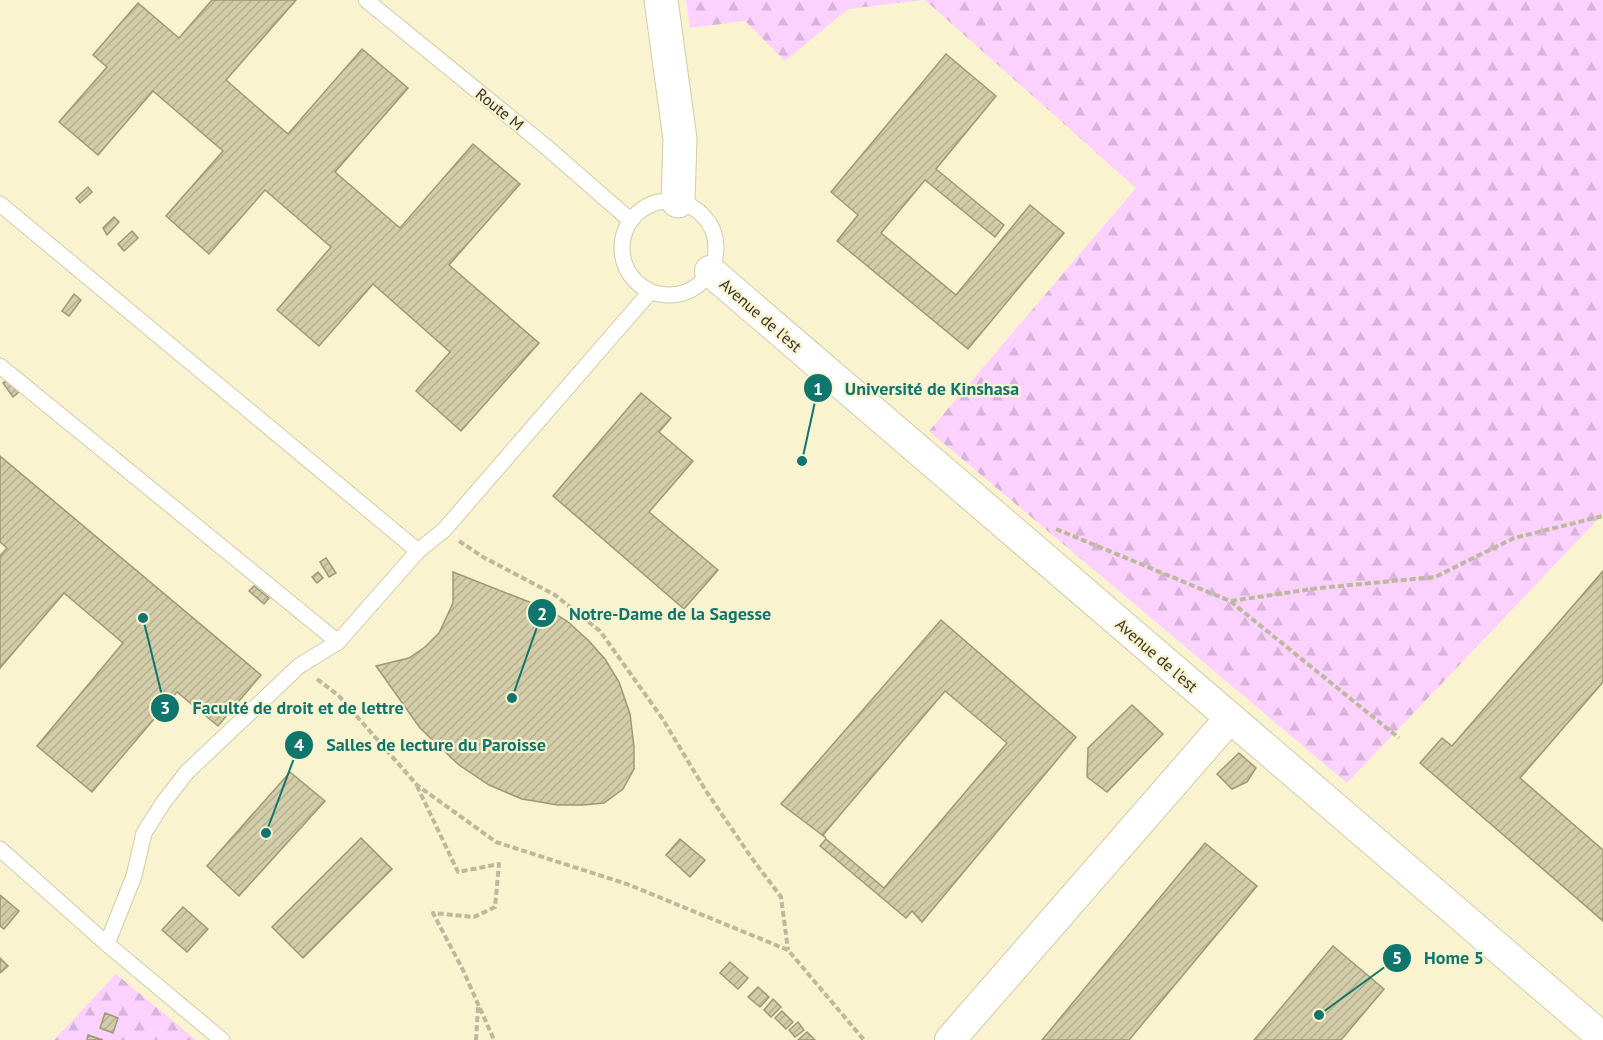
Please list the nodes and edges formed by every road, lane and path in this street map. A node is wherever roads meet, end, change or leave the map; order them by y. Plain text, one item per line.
1 (366, 0) edge
2 (661, 0) edge
3 (678, 201) junction
4 (0, 204) edge
5 (630, 220) junction
6 (710, 271) junction
7 (650, 292) junction
8 (0, 366) edge
9 (1603, 516) edge
10 (1054, 528) dead end
11 (444, 530) junction
12 (418, 551) junction
13 (1230, 601) junction
14 (338, 642) junction
15 (299, 666) junction
16 (1230, 717) junction
17 (1399, 738) dead end
18 (417, 785) junction
19 (0, 849) edge
20 (107, 944) junction
21 (788, 950) junction
22 (863, 1038) edge
23 (1603, 1038) edge
24 (222, 1040) edge
25 (476, 1040) edge
26 (494, 1040) edge
27 (855, 1040) edge
28 (950, 1040) edge

1 - 5 lane, Route M
2 - 3 street
3 - 5 lane
3 - 6 lane
4 - 12 lane
5 - 7 lane
6 - 7 lane
6 - 16 street, Avenue de l'est
7 - 11 lane
8 - 14 lane
9 - 13 path
10 - 13 path
11 - 12 lane
11 - 21 path
12 - 14 lane
13 - 17 path
14 - 15 lane
15 - 18 path
15 - 20 lane
16 - 23 street, Avenue de l'est
16 - 28 street
18 - 21 path
18 - 26 path
19 - 20 lane
20 - 24 lane
21 - 22 path
22 - 27 path
25 - 26 path

